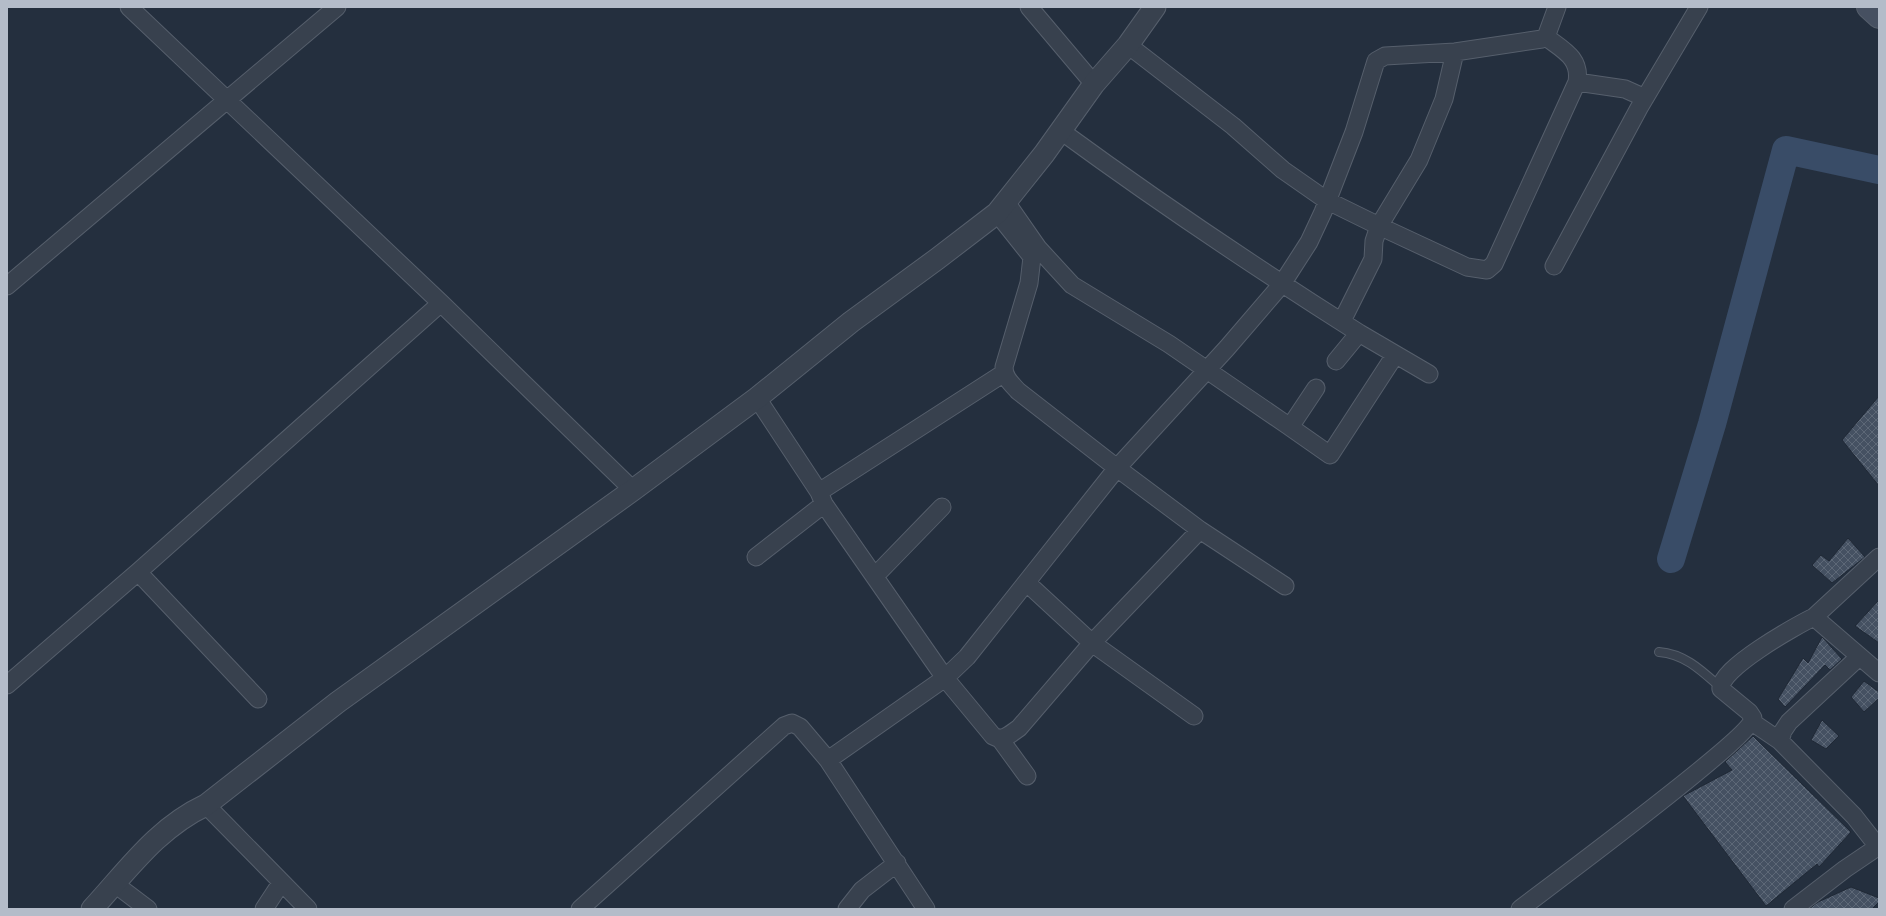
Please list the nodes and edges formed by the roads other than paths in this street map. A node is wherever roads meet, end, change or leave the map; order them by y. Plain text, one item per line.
1 (129, 7) edge
2 (337, 7) edge
3 (1030, 7) edge
4 (1155, 7) edge
5 (1557, 7) edge
6 (1699, 7) edge
7 (1868, 7) edge
8 (1879, 17) edge
9 (1546, 36) junction
10 (1128, 45) junction
11 (1455, 52) junction
12 (1577, 82) junction
13 (1094, 84) junction
14 (1645, 98) junction
15 (227, 99) junction
16 (1061, 131) junction
17 (1326, 200) junction
18 (1002, 208) junction
19 (1379, 226) junction
20 (1554, 266) dead end
21 (1282, 284) junction
22 (7, 286) edge
23 (441, 303) junction
24 (1342, 321) junction
25 (1359, 333) junction
26 (1395, 355) junction
27 (1336, 360) dead end
28 (1207, 369) junction
29 (1004, 373) junction
30 (1429, 374) dead end
31 (1316, 388) dead end
32 (757, 398) junction
33 (1290, 427) junction
34 (1117, 468) junction
35 (633, 490) junction
36 (822, 498) junction
37 (942, 506) dead end
38 (1200, 530) junction
39 (756, 557) dead end
40 (1879, 557) edge
41 (138, 572) junction
42 (875, 576) junction
43 (1027, 583) junction
44 (1285, 586) dead end
45 (1814, 617) junction
46 (1092, 643) junction
47 (1659, 652) dead end
48 (1859, 658) junction
49 (1879, 673) edge
50 (945, 678) junction
51 (7, 685) edge
52 (1720, 687) junction
53 (258, 699) dead end
54 (1194, 716) dead end
55 (1752, 722) junction
56 (1000, 739) junction
57 (1780, 741) junction
58 (828, 760) junction
59 (1027, 776) dead end
60 (206, 805) junction
61 (1879, 847) edge
62 (897, 863) junction
63 (281, 883) junction
64 (115, 884) junction
65 (92, 909) edge
66 (148, 909) edge
67 (264, 909) edge
68 (308, 909) edge
69 (580, 909) edge
70 (847, 909) edge
71 (926, 909) edge
72 (1520, 909) edge
73 (1793, 909) edge

1 - 15 street
2 - 15 street
3 - 13 street
4 - 10 street
5 - 9 street
6 - 14 street
7 - 8 main road
9 - 11 street
9 - 12 street
10 - 13 street
10 - 17 street
11 - 17 street
11 - 19 street
12 - 14 street
12 - 19 street
13 - 16 street
14 - 20 street
15 - 22 street
15 - 23 street
16 - 18 street
16 - 21 street
17 - 19 street
17 - 21 street
18 - 28 street
18 - 29 street
18 - 32 street
19 - 24 street
21 - 24 street
21 - 28 street
23 - 35 street
23 - 41 street
24 - 25 street
25 - 26 street
25 - 27 street
26 - 30 street
26 - 33 street
28 - 33 street
28 - 34 street
29 - 34 street
29 - 36 street
31 - 33 street
32 - 35 street
32 - 36 street
34 - 38 street
34 - 43 street
35 - 60 street
36 - 39 street
36 - 42 street
37 - 42 street
38 - 44 street
38 - 46 street
40 - 45 street
41 - 51 street
41 - 53 street
42 - 50 street
43 - 46 street
43 - 50 street
45 - 48 street
45 - 52 street
46 - 54 street
46 - 56 street
47 - 52 lane
48 - 49 street
48 - 57 street
50 - 56 street
50 - 58 street
52 - 55 street
55 - 57 street
55 - 72 street
56 - 59 street
57 - 61 street
58 - 62 street
58 - 69 street
60 - 63 street
60 - 64 street
61 - 73 street
62 - 70 street
62 - 71 street
63 - 67 street
63 - 68 street
64 - 65 street
64 - 66 street

